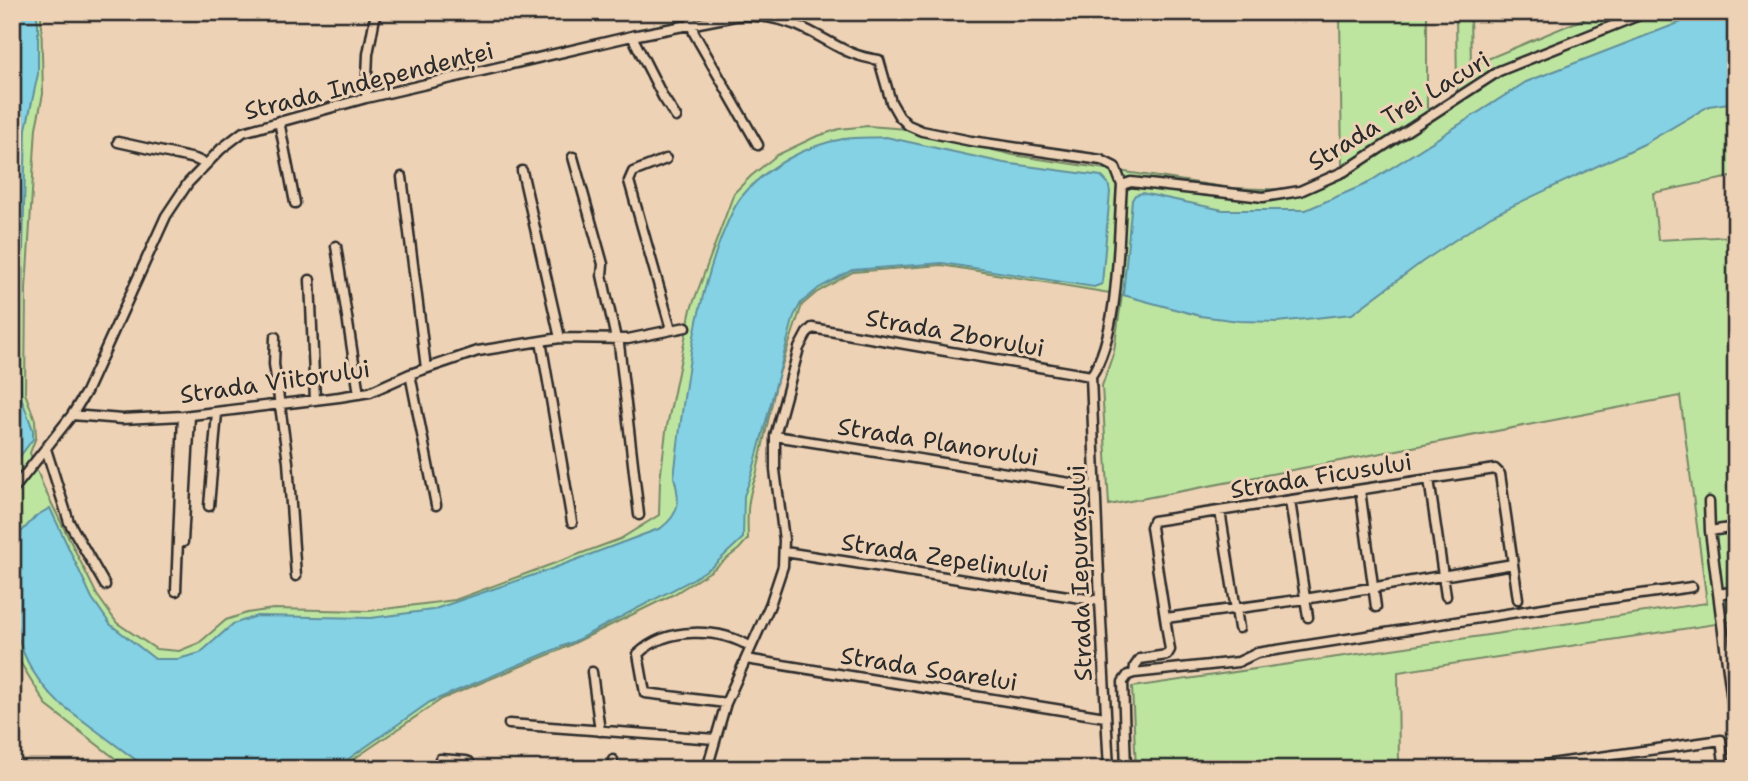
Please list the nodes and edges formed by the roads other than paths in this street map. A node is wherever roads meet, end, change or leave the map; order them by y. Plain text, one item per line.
1 (376, 12) edge
2 (689, 12) edge
3 (1647, 12) edge
4 (691, 23) junction
5 (632, 36) junction
6 (366, 98) junction
7 (676, 117) dead end
8 (279, 121) junction
9 (118, 142) dead end
10 (758, 145) dead end
11 (573, 158) dead end
12 (666, 159) dead end
13 (206, 164) junction
14 (522, 171) dead end
15 (402, 177) dead end
16 (1122, 185) junction
17 (295, 203) dead end
18 (336, 246) dead end
19 (310, 279) dead end
20 (686, 327) dead end
21 (671, 329) junction
22 (275, 337) dead end
23 (560, 338) junction
24 (616, 339) junction
25 (541, 341) junction
26 (426, 368) junction
27 (410, 374) junction
28 (1091, 376) junction
29 (359, 394) junction
30 (315, 400) junction
31 (281, 403) junction
32 (216, 413) junction
33 (72, 415) junction
34 (186, 416) junction
35 (775, 436) junction
36 (46, 449) junction
37 (1429, 479) junction
38 (1095, 487) junction
39 (1360, 490) junction
40 (12, 491) edge
41 (1290, 501) junction
42 (1709, 502) dead end
43 (436, 505) dead end
44 (209, 506) dead end
45 (1220, 511) junction
46 (639, 515) dead end
47 (572, 522) dead end
48 (1736, 527) edge
49 (1710, 531) junction
50 (183, 543) dead end
51 (785, 552) junction
52 (1513, 564) junction
53 (1444, 575) junction
54 (296, 576) dead end
55 (105, 585) dead end
56 (1373, 587) junction
57 (1692, 587) dead end
58 (176, 591) dead end
59 (1736, 591) edge
60 (1719, 594) junction
61 (1447, 596) dead end
62 (1305, 598) junction
63 (1518, 599) dead end
64 (1100, 601) junction
65 (1376, 607) dead end
66 (1236, 608) junction
67 (1308, 617) dead end
68 (1166, 618) junction
69 (1239, 628) dead end
70 (751, 647) junction
71 (746, 659) junction
72 (1732, 669) edge
73 (592, 672) dead end
74 (1131, 674) junction
75 (726, 703) junction
76 (1105, 717) junction
77 (509, 724) dead end
78 (600, 731) junction
79 (1736, 732) edge
80 (715, 739) junction
81 (440, 759) dead end
82 (12, 764) edge
83 (21, 769) edge
84 (472, 769) edge
85 (708, 769) edge
86 (1109, 769) edge
87 (1126, 769) edge
88 (1514, 769) edge
89 (1725, 769) edge

1 - 6 street
2 - 4 street
3 - 16 street, Strada Trei Lacuri
4 - 5 street, Strada Independenței
4 - 10 street
4 - 16 street, Strada Independenței
5 - 6 street, Strada Independenței
5 - 7 street
6 - 8 street, Strada Independenței
8 - 13 street, Strada Independenței
8 - 17 street
9 - 13 street
11 - 24 street
12 - 21 street
13 - 33 street, Strada Independenței
14 - 23 street
15 - 26 street
16 - 28 street
18 - 29 street
19 - 30 street
20 - 21 street, Strada Viitorului
21 - 24 street, Strada Viitorului
22 - 31 street
23 - 24 street, Strada Viitorului
23 - 25 street, Strada Viitorului
24 - 46 street
25 - 26 street, Strada Viitorului
25 - 47 street
26 - 27 street, Strada Viitorului
27 - 29 street, Strada Viitorului
27 - 43 street
28 - 35 street, Strada Zborului
28 - 38 street, Strada Iepurașului
29 - 30 street, Strada Viitorului
30 - 31 street, Strada Viitorului
31 - 32 street, Strada Viitorului
31 - 54 street
32 - 34 street, Strada Viitorului
32 - 44 street
33 - 34 street, Strada Viitorului
33 - 36 street, Strada Independenței
34 - 50 street
34 - 58 street
35 - 38 street, Strada Planorului
35 - 51 street
36 - 40 street, Strada Independenței
36 - 55 street
37 - 39 street, Strada Ficusului
37 - 52 street, Strada Ficusului
37 - 53 street
38 - 64 street, Strada Iepurașului
39 - 41 street, Strada Ficusului
39 - 56 street
41 - 45 street, Strada Ficusului
41 - 62 street
42 - 49 street
45 - 66 street
45 - 68 street, Strada Ficusului
48 - 49 street
49 - 60 street
51 - 64 street, Strada Zepelinului
51 - 70 street
52 - 53 street
52 - 63 street, Strada Ficusului
53 - 56 street
53 - 61 street
56 - 62 street
56 - 65 street
57 - 74 street
59 - 60 street
60 - 72 street
62 - 66 street
62 - 67 street
64 - 76 street, Strada Iepurașului
66 - 68 street
66 - 69 street
68 - 74 street, Strada Ficusului
70 - 71 street
70 - 75 street
71 - 75 street
71 - 76 street, Strada Soarelui
72 - 79 street
73 - 78 street
74 - 87 street, Strada Iepurașului
75 - 80 street
76 - 86 street, Strada Iepurașului
77 - 78 street
78 - 80 street
80 - 85 street
81 - 84 street
82 - 83 street
88 - 89 street

